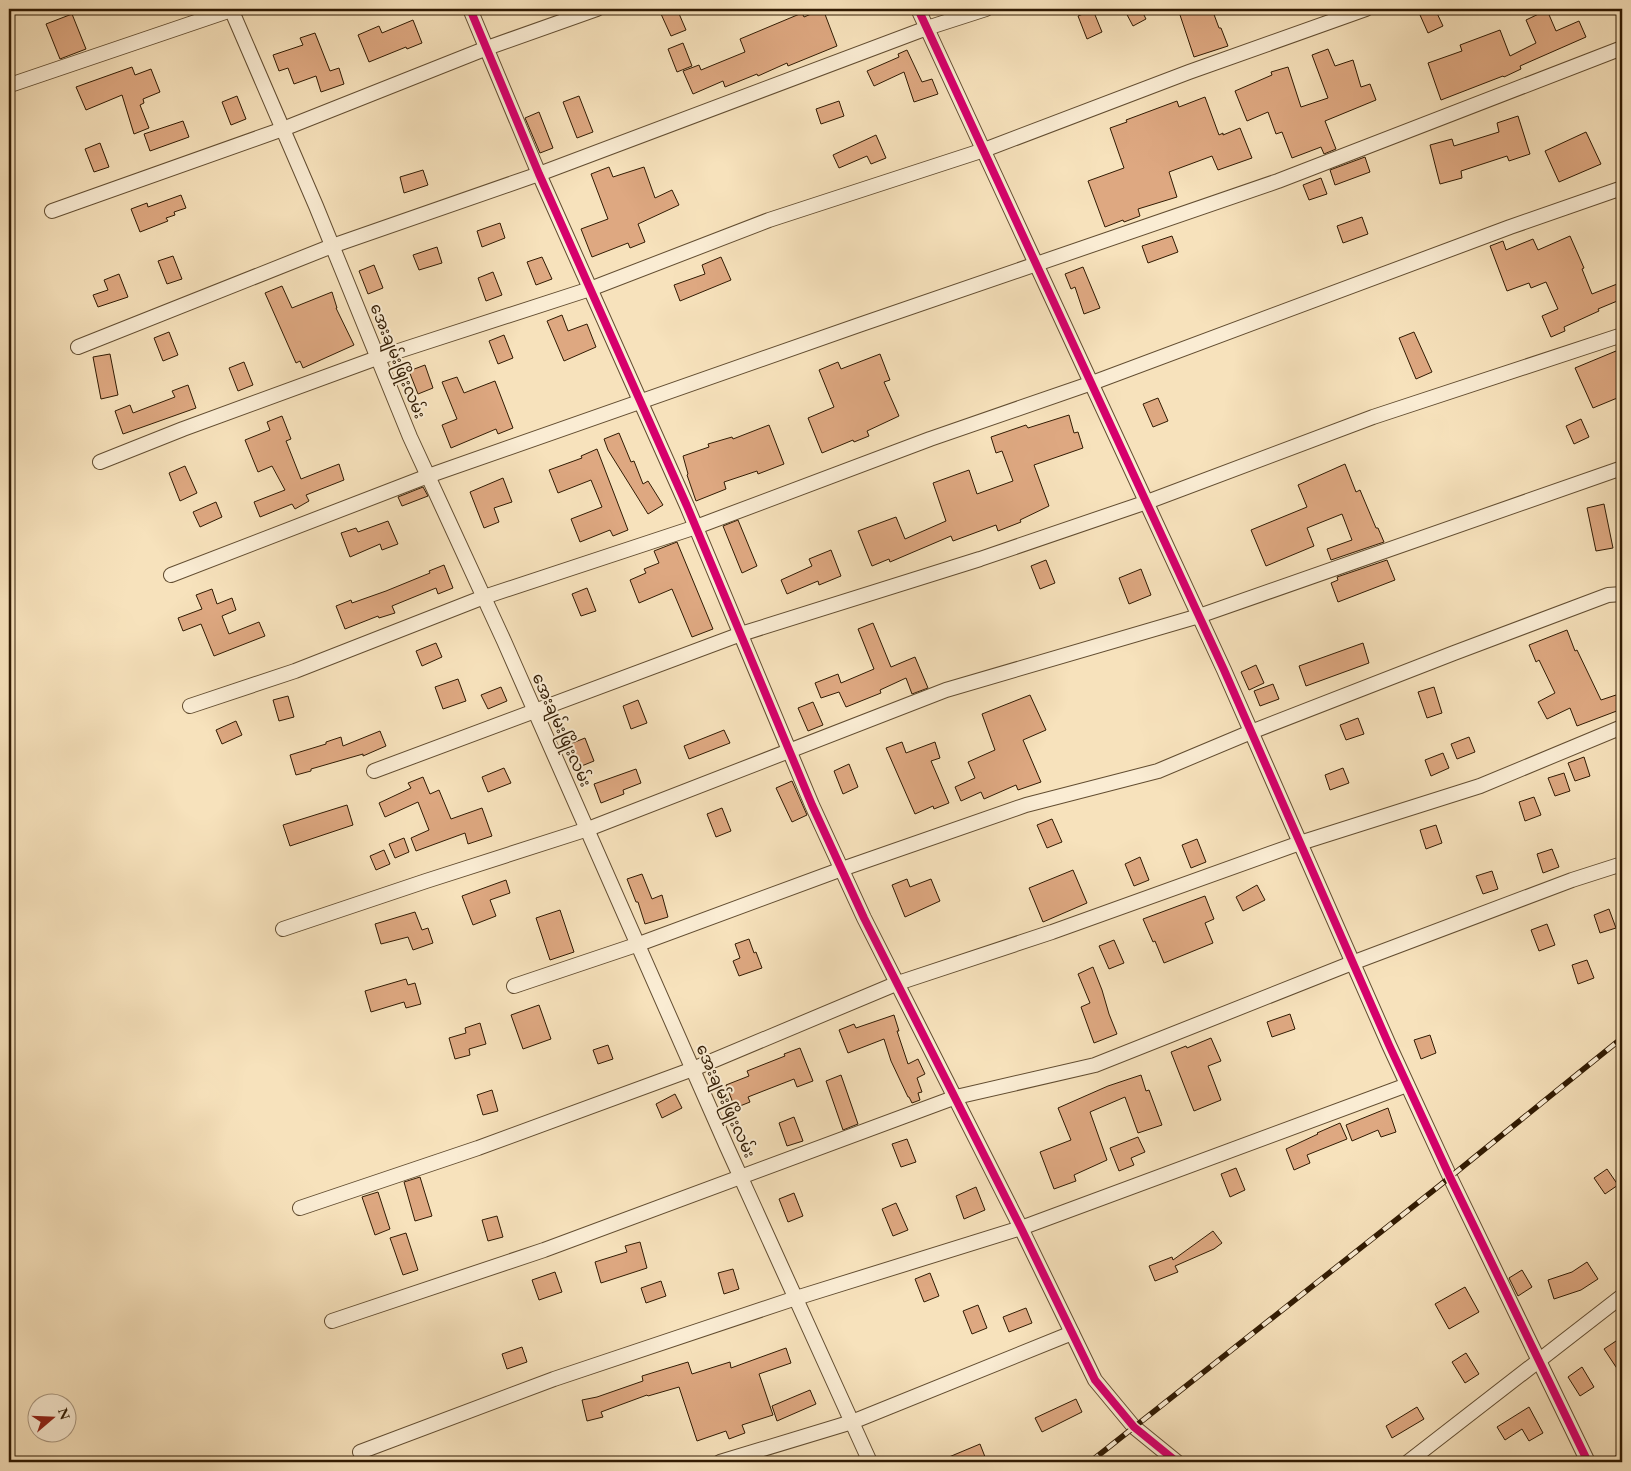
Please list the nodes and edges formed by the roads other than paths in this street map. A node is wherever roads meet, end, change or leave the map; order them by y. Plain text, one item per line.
1 (233, 9) edge
2 (470, 9) edge
3 (597, 9) edge
4 (918, 9) edge
5 (986, 9) edge
6 (1366, 9) edge
7 (927, 28) junction
8 (487, 48) junction
9 (1622, 48) edge
10 (13, 84) dead end
11 (283, 129) junction
12 (984, 150) junction
13 (539, 174) junction
14 (1622, 188) edge
15 (52, 211) dead end
16 (332, 246) junction
17 (1036, 263) junction
18 (590, 289) junction
19 (1622, 335) edge
20 (78, 347) dead end
21 (378, 358) junction
22 (1092, 383) junction
23 (641, 402) junction
24 (100, 462) dead end
25 (1622, 468) edge
26 (428, 476) junction
27 (1147, 502) junction
28 (696, 527) junction
29 (171, 575) dead end
30 (1622, 594) edge
31 (484, 597) junction
32 (1199, 616) junction
33 (741, 634) junction
34 (190, 706) dead end
35 (535, 712) junction
36 (1622, 727) edge
37 (1252, 732) junction
38 (790, 751) junction
39 (374, 771) dead end
40 (588, 830) junction
41 (1300, 843) junction
42 (1622, 864) edge
43 (842, 869) junction
44 (282, 929) dead end
45 (638, 944) junction
46 (1352, 963) junction
47 (898, 984) junction
48 (514, 986) dead end
49 (693, 1069) junction
50 (1407, 1085) junction
51 (956, 1097) junction
52 (740, 1176) junction
53 (300, 1208) dead end
54 (1021, 1228) junction
55 (1622, 1296) edge
56 (796, 1298) junction
57 (332, 1321) dead end
58 (1072, 1333) junction
59 (1539, 1361) junction
60 (852, 1422) junction
61 (360, 1452) dead end
62 (720, 1462) edge
63 (870, 1462) edge
64 (1177, 1462) edge
65 (1408, 1462) edge
66 (1588, 1462) edge

1 - 10 street
1 - 11 street, အေးချမ်းဖြိုးလမ်း
2 - 8 street
3 - 8 street
4 - 7 street
5 - 7 street
6 - 12 street
7 - 12 street
7 - 13 street
8 - 11 street
8 - 13 street
9 - 17 street
11 - 15 street
11 - 16 street, အေးချမ်းဖြိုးလမ်း
12 - 17 street
12 - 18 street
13 - 16 street
13 - 18 street
14 - 22 street
16 - 20 street
16 - 21 street, အေးချမ်းဖြိုးလမ်း
17 - 22 street
17 - 23 street
18 - 21 street
18 - 23 street
19 - 27 street
21 - 24 street
21 - 26 street, အေးချမ်းဖြိုးလမ်း
22 - 27 street
22 - 28 street
23 - 26 street
23 - 28 street
25 - 32 street
26 - 29 street
26 - 31 street, အေးချမ်းဖြိုးလမ်း
27 - 32 street
27 - 33 street
28 - 31 street
28 - 33 street
30 - 37 street
31 - 34 street
31 - 35 street, အေးချမ်းဖြိုးလမ်း
32 - 37 street
32 - 38 street
33 - 35 street
33 - 38 street
35 - 39 street
35 - 40 street, အေးချမ်းဖြိုးလမ်း
36 - 41 street
37 - 41 street
37 - 43 street
38 - 40 street
38 - 43 street
40 - 44 street
40 - 45 street, အေးချမ်းဖြိုးလမ်း
41 - 46 street
41 - 47 street
42 - 46 street
43 - 45 street
43 - 47 street
45 - 48 street
45 - 49 street, အေးချမ်းဖြိုးလမ်း
46 - 50 street
46 - 51 street
47 - 49 street
47 - 51 street
49 - 52 street, အေးချမ်းဖြိုးလမ်း
49 - 53 street
50 - 54 street
50 - 59 street
51 - 52 street
51 - 54 street
52 - 56 street, အေးချမ်းဖြိုးလမ်း
52 - 57 street
54 - 56 street
54 - 58 street
55 - 59 street
56 - 60 street, အေးချမ်းဖြိုးလမ်း
56 - 61 street
58 - 60 street
58 - 64 street
59 - 65 street
59 - 66 street
60 - 62 street
60 - 63 street, အေးချမ်းဖြိုးလမ်း

